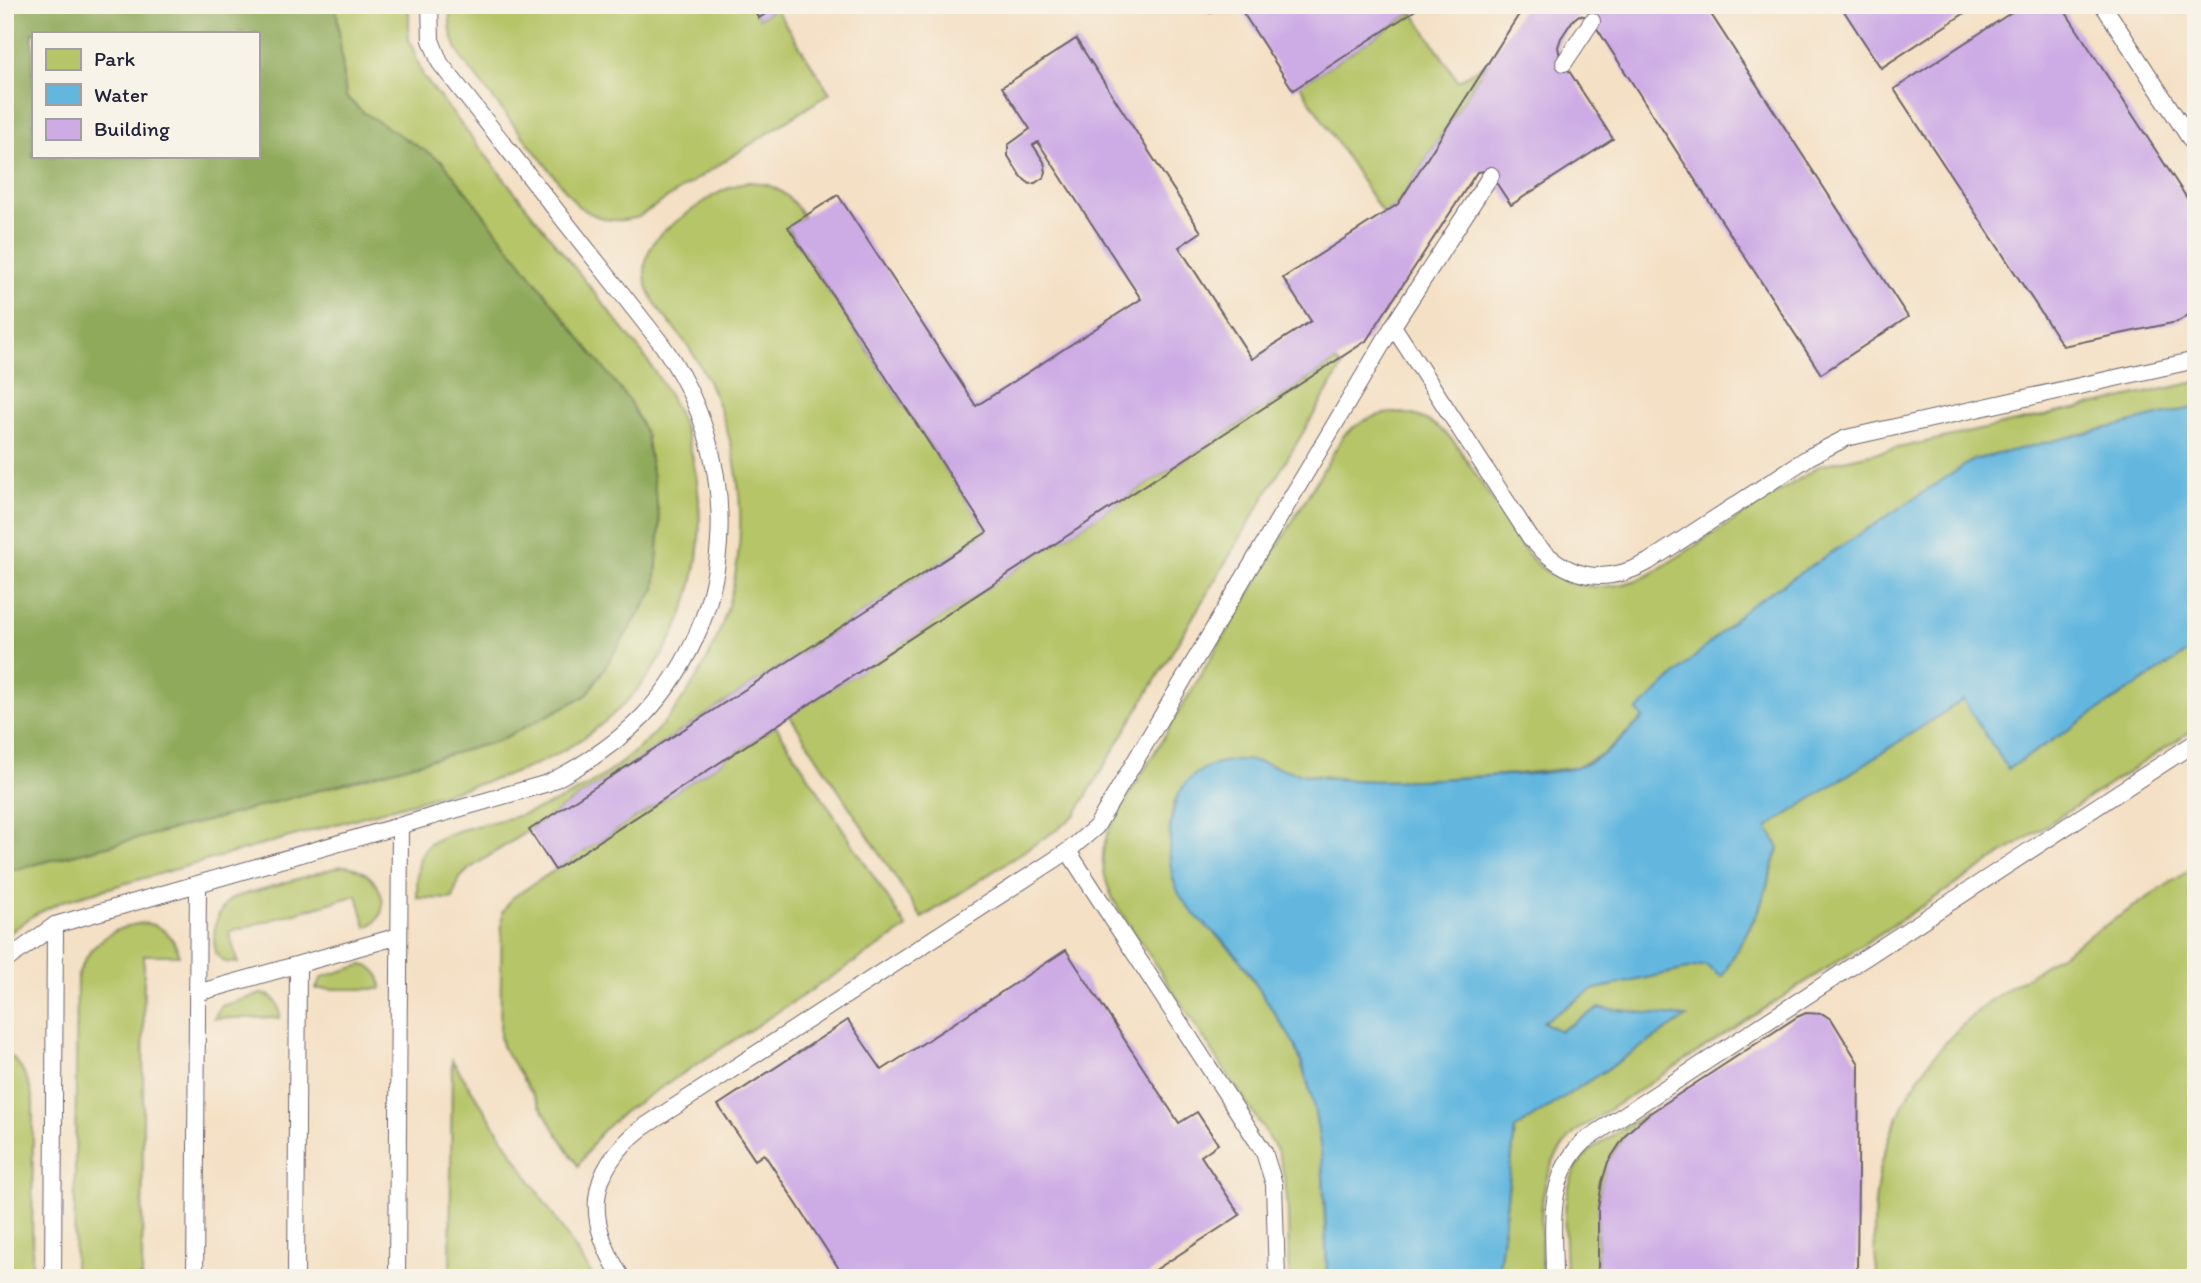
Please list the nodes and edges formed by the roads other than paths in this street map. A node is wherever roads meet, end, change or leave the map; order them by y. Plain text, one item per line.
1 (430, 5) edge
2 (2103, 5) edge
3 (1592, 21) dead end
4 (1564, 64) dead end
5 (2196, 148) edge
6 (1491, 175) dead end
7 (1393, 326) junction
8 (2196, 360) edge
9 (2196, 742) edge
10 (400, 827) junction
11 (1068, 851) junction
12 (198, 885) junction
13 (55, 925) junction
14 (399, 936) junction
15 (5, 961) edge
16 (299, 965) junction
17 (197, 993) junction
18 (53, 1278) edge
19 (195, 1278) edge
20 (296, 1278) edge
21 (397, 1278) edge
22 (622, 1278) edge
23 (1277, 1278) edge
24 (1554, 1278) edge

1 - 10 lane
2 - 5 lane
3 - 4 lane
6 - 7 lane
7 - 8 lane
7 - 11 lane
9 - 24 lane
10 - 12 lane
10 - 14 lane
11 - 22 lane
11 - 23 lane
12 - 13 lane
12 - 17 lane
13 - 15 lane
13 - 18 lane
14 - 16 lane
14 - 21 lane
16 - 17 lane
16 - 20 lane
17 - 19 lane

